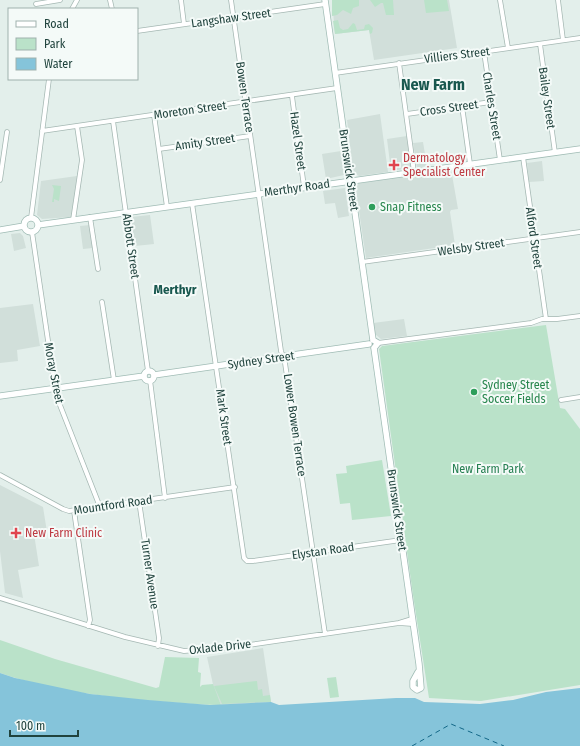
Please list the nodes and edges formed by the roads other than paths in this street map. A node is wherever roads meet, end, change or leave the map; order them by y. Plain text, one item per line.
1 (60, 0) edge
2 (181, 0) edge
3 (231, 0) edge
4 (500, 0) edge
5 (558, 0) edge
6 (325, 2) edge
7 (36, 4) dead end
8 (234, 17) junction
9 (184, 24) junction
10 (138, 31) edge
11 (580, 38) edge
12 (563, 40) junction
13 (540, 44) junction
14 (508, 48) junction
15 (484, 52) junction
16 (399, 63) junction
17 (335, 73) junction
18 (49, 80) edge
19 (337, 88) junction
20 (292, 96) junction
21 (246, 102) junction
22 (491, 102) junction
23 (462, 106) junction
24 (407, 114) junction
25 (154, 115) junction
26 (113, 121) junction
27 (77, 126) junction
28 (42, 131) junction
29 (7, 132) dead end
30 (250, 136) junction
31 (159, 149) junction
32 (580, 149) edge
33 (555, 153) junction
34 (523, 157) junction
35 (500, 160) junction
36 (470, 164) junction
37 (414, 172) junction
38 (0, 180) edge
39 (350, 181) junction
40 (304, 187) junction
41 (259, 194) junction
42 (192, 203) junction
43 (167, 207) junction
44 (126, 212) junction
45 (90, 217) junction
46 (30, 218) junction
47 (73, 220) junction
48 (38, 225) junction
49 (24, 226) junction
50 (0, 230) edge
51 (32, 232) junction
52 (580, 232) edge
53 (534, 239) junction
54 (362, 262) junction
55 (98, 269) dead end
56 (102, 302) dead end
57 (580, 316) edge
58 (546, 319) junction
59 (373, 344) junction
60 (283, 357) junction
61 (216, 366) junction
62 (148, 371) junction
63 (154, 375) junction
64 (144, 376) junction
65 (114, 380) junction
66 (150, 380) junction
67 (54, 389) junction
68 (0, 396) edge
69 (580, 397) edge
70 (561, 400) dead end
71 (0, 475) edge
72 (234, 488) junction
73 (166, 498) junction
74 (139, 501) junction
75 (100, 507) junction
76 (74, 511) junction
77 (401, 540) junction
78 (313, 553) junction
79 (246, 560) joint
80 (0, 598) edge
81 (412, 621) junction
82 (88, 626) junction
83 (325, 634) junction
84 (158, 646) junction
85 (418, 672) dead end

1 - 7 street
2 - 9 street
3 - 8 street, Bowen Terrace
4 - 14 street
5 - 12 street
6 - 8 street, Langshaw Street
6 - 17 street, Brunswick Street
8 - 9 street, Langshaw Street
8 - 21 street, Bowen Terrace
9 - 10 street, Langshaw Street
11 - 12 street, Villiers Street
12 - 13 street, Villiers Street
13 - 14 street, Villiers Street
13 - 33 street, Bailey Street
14 - 15 street, Villiers Street
15 - 16 street, Villiers Street
15 - 22 street, Charles Street
16 - 17 street, Villiers Street
16 - 24 street
17 - 19 street, Brunswick Street
18 - 28 street
19 - 20 street, Moreton Street
19 - 39 street, Brunswick Street
20 - 21 street, Moreton Street
20 - 40 street, Hazel Street
21 - 25 street, Moreton Street
21 - 30 street, Bowen Terrace
22 - 23 street, Cross Street
22 - 35 street, Charles Street
23 - 24 street, Cross Street
23 - 36 street
24 - 37 street
25 - 26 street, Moreton Street
25 - 31 street
26 - 27 street, Moreton Street
26 - 44 street, Abbott Street
27 - 28 street, Moreton Street
27 - 47 street
28 - 46 street
29 - 38 street
30 - 31 street, Amity Street
30 - 41 street, Bowen Terrace
31 - 43 street
32 - 33 street, Merthyr Road
33 - 34 street, Merthyr Road
34 - 35 street, Merthyr Road
34 - 53 street, Alford Street
35 - 36 street, Merthyr Road
36 - 37 street, Merthyr Road
37 - 39 street, Merthyr Road
39 - 40 street, Merthyr Road
39 - 54 street, Brunswick Street
40 - 41 street, Merthyr Road
41 - 42 street, Merthyr Road
41 - 60 street, Lower Bowen Terrace
42 - 43 street, Merthyr Road
42 - 61 street, Mark Street
43 - 44 street, Merthyr Road
44 - 45 street, Merthyr Road
44 - 62 street, Abbott Street
45 - 47 street, Merthyr Road
45 - 55 street
46 - 48 street
46 - 49 street
47 - 48 street, Merthyr Road
48 - 51 street
49 - 50 street
49 - 51 street
51 - 67 street, Moray Street
52 - 53 street, Welsby Street
53 - 54 street, Welsby Street
53 - 58 street, Alford Street
54 - 59 street, Brunswick Street
56 - 65 street
57 - 58 street, Sydney Street
58 - 59 street, Sydney Street
59 - 60 street, Sydney Street
59 - 77 street, Brunswick Street
60 - 61 street, Sydney Street
60 - 78 street, Lower Bowen Terrace
61 - 63 street, Sydney Street
61 - 72 street, Mark Street
62 - 63 street
62 - 64 street
63 - 66 street
64 - 65 street
64 - 66 street
65 - 67 street
66 - 73 street
67 - 68 street
67 - 75 street, Moray Street
69 - 70 street
71 - 76 street, Mountford Road
72 - 73 street, Mountford Road
72 - 79 street, Mark Street
73 - 74 street, Mountford Road
74 - 75 street, Mountford Road
74 - 84 street, Turner Avenue
75 - 76 street, Mountford Road
76 - 82 street
77 - 78 street, Elystan Road
77 - 81 street, Brunswick Street
78 - 79 street, Elystan Road
78 - 83 street, Lower Bowen Terrace
80 - 82 street, Oxlade Drive
81 - 83 street, Oxlade Drive
81 - 85 street, Brunswick Street
82 - 84 street, Oxlade Drive
83 - 84 street, Oxlade Drive

